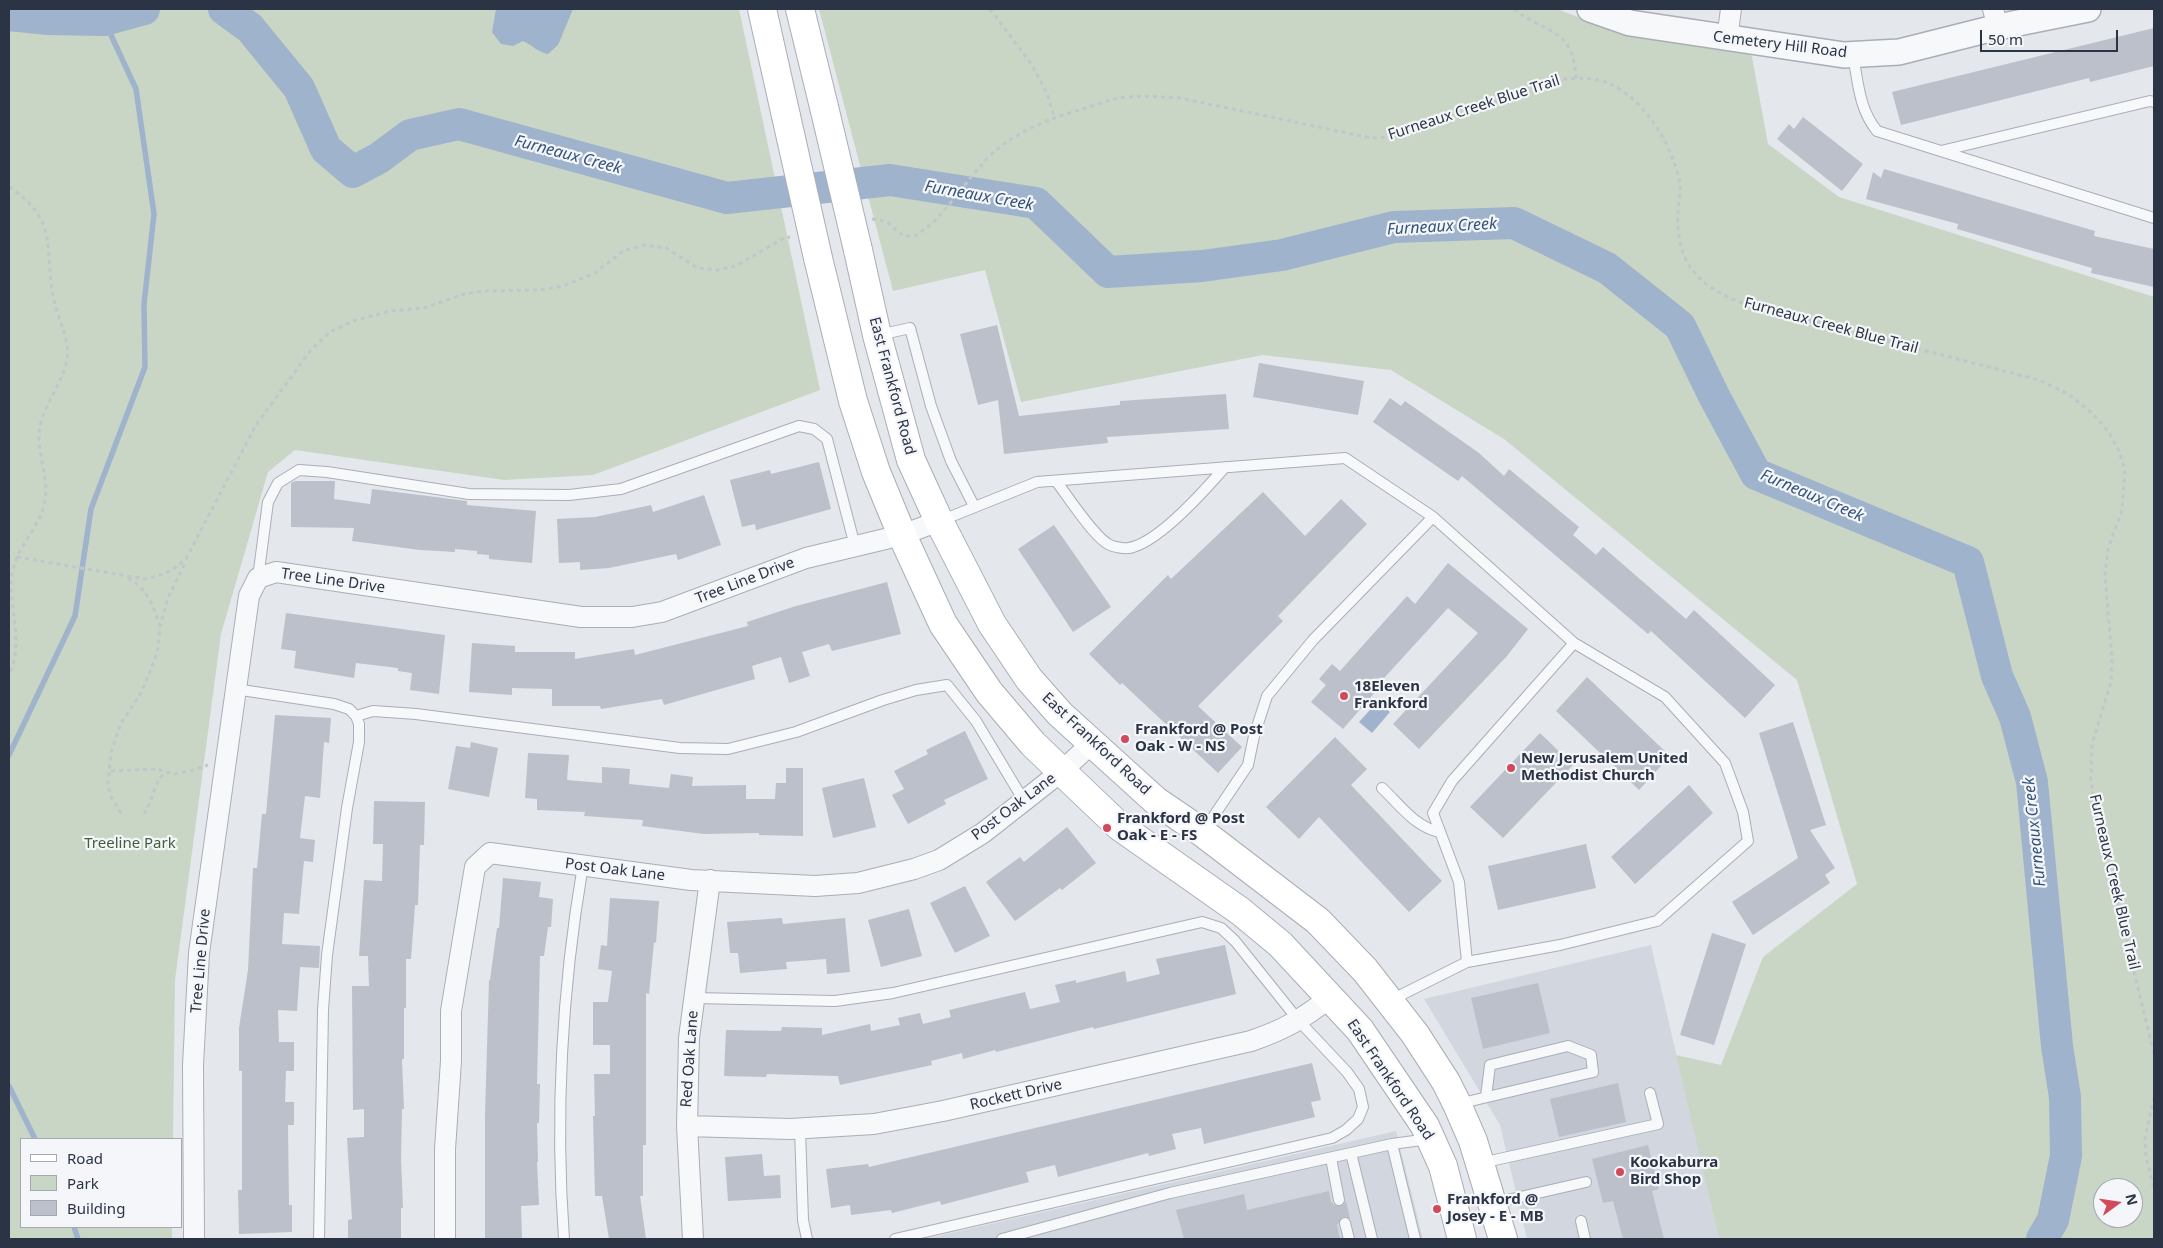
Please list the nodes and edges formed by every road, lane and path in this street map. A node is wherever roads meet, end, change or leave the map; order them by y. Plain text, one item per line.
1 (762, 9) edge
2 (800, 9) edge
3 (990, 9) edge
4 (1514, 9) edge
5 (1590, 9) edge
6 (1731, 9) edge
7 (2088, 9) edge
8 (1996, 18) edge
9 (1727, 38) junction
10 (1853, 55) junction
11 (1576, 78) junction
12 (2154, 102) edge
13 (1054, 117) junction
14 (1940, 152) junction
15 (9, 187) edge
16 (2154, 218) edge
17 (868, 219) dead end
18 (792, 237) dead end
19 (878, 335) junction
20 (1225, 467) junction
21 (1056, 481) junction
22 (974, 506) junction
23 (1433, 517) junction
24 (939, 521) junction
25 (902, 535) junction
26 (855, 546) junction
27 (17, 557) junction
28 (186, 559) junction
29 (125, 577) junction
30 (258, 578) junction
31 (160, 626) junction
32 (1574, 643) junction
33 (9, 675) edge
34 (235, 689) junction
35 (356, 716) junction
36 (1092, 743) junction
37 (224, 766) junction
38 (111, 771) junction
39 (1062, 771) junction
40 (166, 772) junction
41 (1382, 788) dead end
42 (1024, 801) junction
43 (120, 813) dead end
44 (144, 814) dead end
45 (1439, 832) junction
46 (1203, 833) junction
47 (583, 865) junction
48 (710, 880) junction
49 (1467, 962) junction
50 (1331, 997) junction
51 (695, 998) junction
52 (1389, 1001) junction
53 (1299, 1021) junction
54 (2154, 1054) edge
55 (1650, 1093) dead end
56 (1486, 1097) junction
57 (2154, 1097) edge
58 (1462, 1115) junction
59 (687, 1126) junction
60 (800, 1129) junction
61 (1431, 1139) junction
62 (1392, 1144) junction
63 (1351, 1153) junction
64 (1331, 1158) junction
65 (1480, 1164) junction
66 (1586, 1182) dead end
67 (2154, 1189) edge
68 (1339, 1200) dead end
69 (1493, 1203) junction
70 (1581, 1221) dead end
71 (1346, 1223) dead end
72 (194, 1239) edge
73 (319, 1239) edge
74 (445, 1239) edge
75 (564, 1239) edge
76 (693, 1239) edge
77 (807, 1239) edge
78 (895, 1239) edge
79 (1002, 1239) edge
80 (1350, 1239) edge
81 (1372, 1239) edge
82 (1415, 1239) edge
83 (1462, 1239) edge
84 (1503, 1239) edge
85 (1585, 1239) edge

1 - 25 main road, East Frankford Road, bridge
2 - 19 main road, East Frankford Road, bridge
3 - 13 path
4 - 11 path
5 - 9 street, Cemetery Hill Road
6 - 9 street
7 - 8 street, Cemetery Hill Road
8 - 10 street, Cemetery Hill Road
9 - 10 street, Cemetery Hill Road
10 - 14 lane
11 - 13 path, Furneaux Creek Blue Trail
11 - 54 path, Furneaux Creek Blue Trail
12 - 14 lane
13 - 17 path, Furneaux Creek Blue Trail
14 - 16 lane
15 - 27 path
18 - 28 path
19 - 22 lane
19 - 24 main road, East Frankford Road
20 - 21 lane
20 - 21 lane
20 - 23 lane
21 - 22 lane
22 - 24 lane
23 - 32 lane
23 - 46 lane
24 - 25 street, Tree Line Drive
24 - 36 main road, East Frankford Road
25 - 26 street, Tree Line Drive
25 - 39 main road, East Frankford Road
26 - 30 street, Tree Line Drive
26 - 30 lane
27 - 29 path
27 - 33 path
28 - 29 path
28 - 31 path
29 - 31 path
30 - 34 street, Tree Line Drive
31 - 38 path
32 - 45 lane
32 - 49 lane
34 - 35 lane
34 - 37 street, Tree Line Drive
35 - 42 lane
35 - 73 lane
36 - 39 street, Post Oak Lane
36 - 46 main road, East Frankford Road
37 - 40 path
37 - 72 street, Tree Line Drive
38 - 40 path
38 - 43 path
39 - 42 street, Post Oak Lane
39 - 50 main road, East Frankford Road
40 - 44 path
41 - 45 lane
42 - 48 street, Post Oak Lane
45 - 49 lane
46 - 52 main road, East Frankford Road
47 - 48 street, Post Oak Lane
47 - 74 street, Post Oak Lane
47 - 75 lane
48 - 51 street, Red Oak Lane
49 - 52 lane
50 - 53 street, Rockett Drive
50 - 61 main road, East Frankford Road
51 - 53 lane
51 - 59 street, Red Oak Lane
52 - 58 main road, East Frankford Road
53 - 60 street, Rockett Drive
53 - 78 lane
55 - 65 lane
56 - 56 lane
56 - 58 lane
57 - 67 path
58 - 61 main road
58 - 65 main road, East Frankford Road
59 - 60 street, Rockett Drive
59 - 76 street, Red Oak Lane
60 - 77 lane
61 - 62 lane
61 - 83 main road, East Frankford Road
62 - 63 lane
62 - 82 lane
63 - 64 lane
63 - 81 lane
64 - 68 lane
64 - 79 lane
65 - 69 main road, East Frankford Road
66 - 69 lane
69 - 84 main road, East Frankford Road
70 - 85 lane
71 - 80 lane

